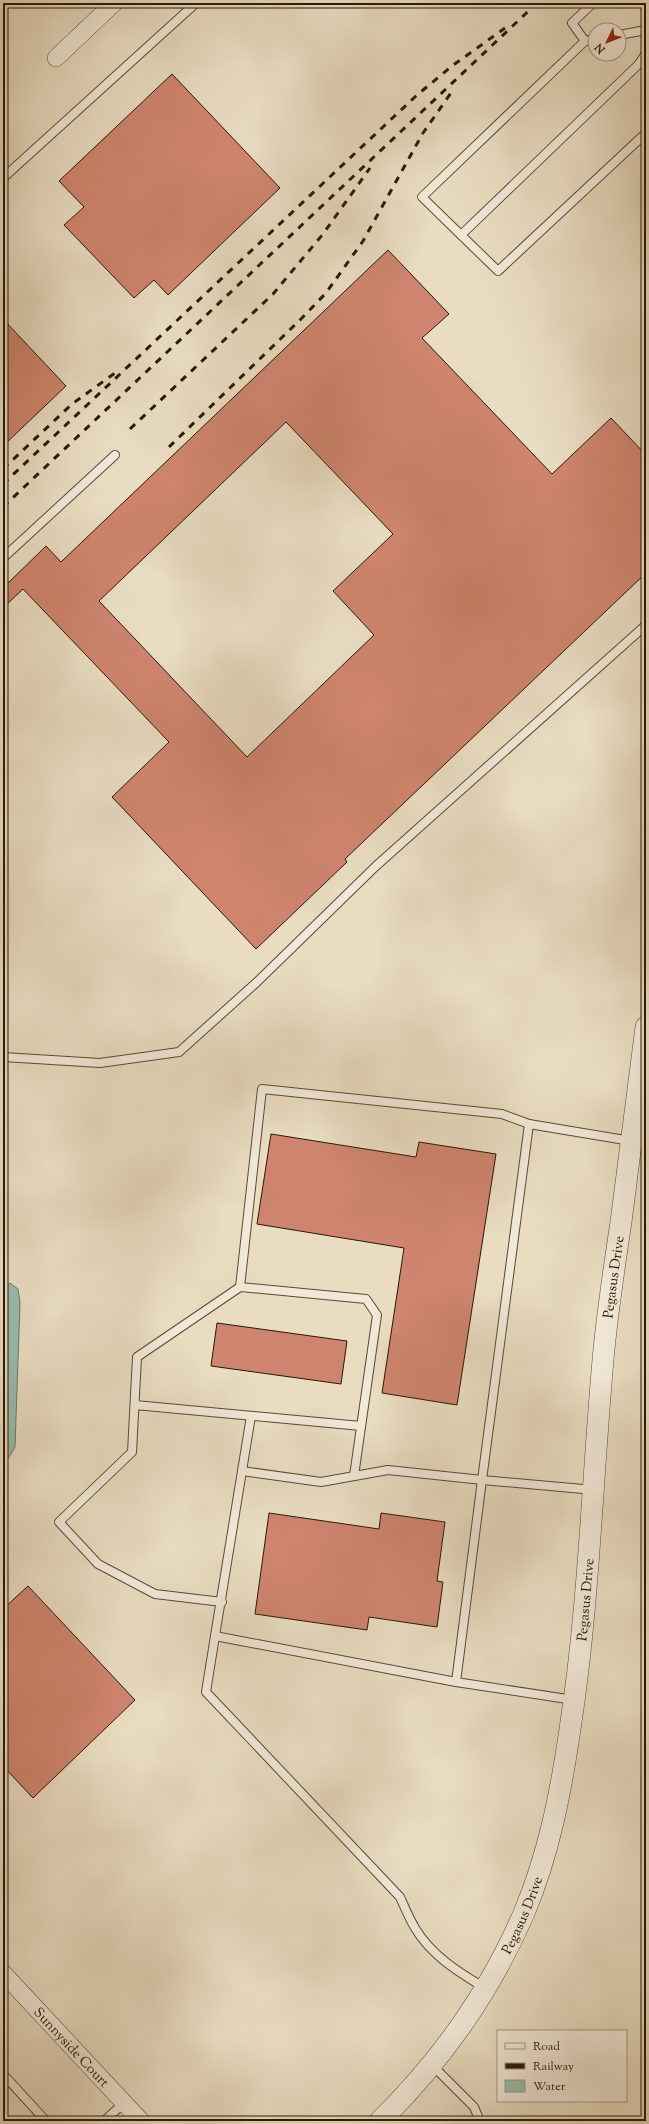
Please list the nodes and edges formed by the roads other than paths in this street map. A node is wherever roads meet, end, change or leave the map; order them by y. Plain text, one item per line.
1 (114, 3) edge
2 (196, 3) edge
3 (593, 3) edge
4 (646, 30) edge
5 (627, 34) edge
6 (586, 41) joint
7 (646, 53) edge
8 (56, 58) dead end
9 (646, 133) edge
10 (3, 178) edge
11 (461, 235) junction
12 (115, 455) dead end
13 (3, 558) edge
14 (646, 625) edge
15 (646, 1027) edge
16 (3, 1057) edge
17 (530, 1124) junction
18 (632, 1141) junction
19 (240, 1287) junction
20 (135, 1405) junction
21 (250, 1416) junction
22 (361, 1426) junction
23 (242, 1471) junction
24 (354, 1476) junction
25 (482, 1480) junction
26 (594, 1490) junction
27 (222, 1602) junction
28 (216, 1636) junction
29 (456, 1682) junction
30 (574, 1700) junction
31 (3, 1973) edge
32 (486, 1988) junction
33 (432, 2065) junction
34 (3, 2074) edge
35 (124, 2103) junction
36 (46, 2121) edge
37 (104, 2121) edge
38 (141, 2121) edge
39 (380, 2121) edge
40 (478, 2121) edge

1 - 8 street
2 - 10 lane
3 - 6 lane
4 - 5 lane
6 - 11 lane
7 - 11 lane
9 - 11 lane
12 - 13 lane
14 - 16 lane
15 - 18 street, Pegasus Drive
17 - 18 lane
17 - 19 lane
17 - 25 lane
18 - 26 street, Pegasus Drive
19 - 20 lane
19 - 22 lane
20 - 21 lane
20 - 27 lane
21 - 22 lane
21 - 23 lane
22 - 24 lane
23 - 24 lane
23 - 27 lane
24 - 25 lane
25 - 26 lane
25 - 29 lane
26 - 30 street, Pegasus Drive
27 - 28 lane
28 - 29 lane
28 - 32 lane
29 - 30 lane
30 - 32 street, Pegasus Drive
31 - 35 street, Sunnyside Court
32 - 33 street, Pegasus Drive
33 - 39 street, Pegasus Drive
33 - 40 lane
34 - 36 lane
35 - 37 lane
35 - 38 street, Sunnyside Court

